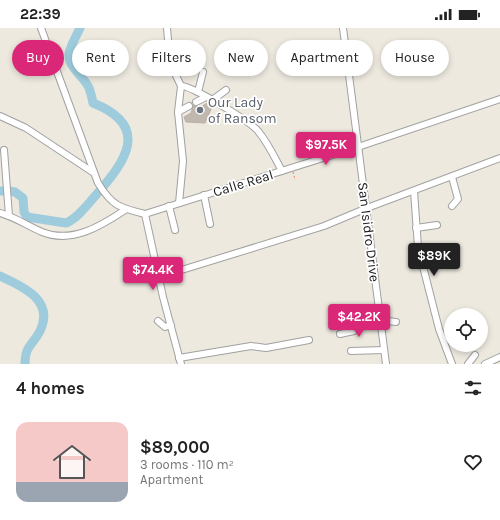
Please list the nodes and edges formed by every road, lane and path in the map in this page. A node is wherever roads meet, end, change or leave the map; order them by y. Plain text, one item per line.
1 (41, 28) edge
2 (167, 28) edge
3 (342, 28) edge
4 (202, 76) edge
5 (181, 86) junction
6 (226, 90) dead end
7 (198, 92) junction
8 (208, 99) junction
9 (500, 99) edge
10 (196, 102) dead end
11 (189, 106) dead end
12 (178, 112) junction
13 (0, 116) edge
14 (358, 147) junction
15 (4, 150) dead end
16 (500, 158) edge
17 (291, 168) junction
18 (282, 171) junction
19 (94, 173) junction
20 (452, 177) junction
21 (295, 180) dead end
22 (414, 191) junction
23 (204, 195) junction
24 (179, 203) junction
25 (170, 206) junction
26 (452, 206) dead end
27 (367, 208) junction
28 (125, 210) junction
29 (0, 213) edge
30 (145, 214) junction
31 (9, 216) junction
32 (210, 224) dead end
33 (438, 225) dead end
34 (416, 228) junction
35 (175, 230) dead end
36 (159, 277) junction
37 (380, 319) junction
38 (158, 321) dead end
39 (355, 321) junction
40 (345, 322) dead end
41 (396, 322) dead end
42 (171, 326) junction
43 (340, 334) dead end
44 (309, 340) dead end
45 (384, 350) junction
46 (350, 351) dead end
47 (475, 355) dead end
48 (500, 357) edge
49 (180, 361) edge
50 (386, 364) edge
51 (452, 364) edge
52 (468, 364) edge
53 (485, 364) edge

1 - 19 street
2 - 5 street
3 - 14 street, San Isidro Drive
4 - 7 street
5 - 7 street
5 - 12 street
6 - 8 street
7 - 8 street
8 - 10 street
8 - 18 street
9 - 14 street, Calle Real
11 - 12 street
12 - 24 street
13 - 19 street
14 - 17 street, Calle Real
14 - 27 street, San Isidro Drive
15 - 31 street
16 - 20 street
17 - 18 street, Calle Real
17 - 21 path
18 - 23 street, Calle Real
19 - 28 street
20 - 22 street
20 - 26 street
22 - 27 street
22 - 34 street
23 - 24 street, Calle Real
23 - 32 street
24 - 25 street, Calle Real
25 - 30 street, Calle Real
25 - 35 street
27 - 36 street
27 - 37 street, San Isidro Drive
28 - 30 street
28 - 31 street
29 - 31 street
30 - 36 street
33 - 34 street
34 - 51 street
36 - 42 street
37 - 39 street
37 - 41 street
37 - 45 street, San Isidro Drive
38 - 42 street
39 - 40 street
39 - 43 street
42 - 49 street
44 - 49 street
45 - 46 street
45 - 50 street, San Isidro Drive
47 - 52 street
48 - 53 street

